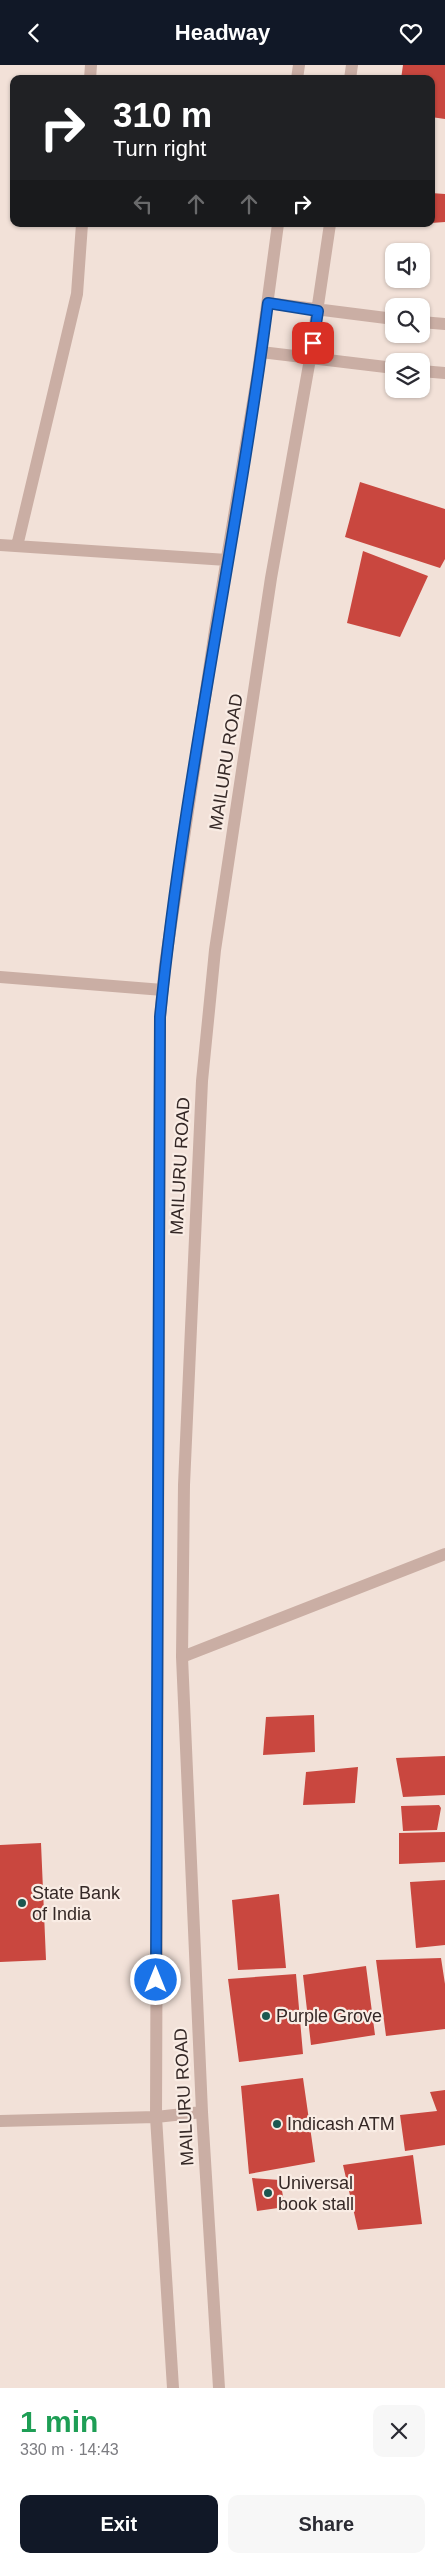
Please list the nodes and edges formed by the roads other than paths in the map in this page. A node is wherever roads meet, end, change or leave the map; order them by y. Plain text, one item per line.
1 (82, 227) edge
2 (278, 227) edge
3 (330, 227) edge
4 (268, 303) junction
5 (318, 311) junction
6 (385, 318) edge
7 (430, 323) edge
8 (445, 324) edge
9 (261, 352) junction
10 (310, 359) junction
11 (385, 367) edge
12 (430, 372) edge
13 (445, 373) edge
14 (0, 545) edge
15 (17, 546) junction
16 (227, 560) junction
17 (0, 977) edge
18 (163, 990) junction
19 (445, 1555) edge
20 (182, 1657) junction
21 (202, 2112) junction
22 (156, 2117) junction
23 (0, 2121) edge
24 (172, 2388) edge
25 (219, 2388) edge

1 - 15 street
2 - 4 street
3 - 5 street, MAILURU ROAD
4 - 5 street
4 - 9 street
5 - 6 street
5 - 10 street, MAILURU ROAD
7 - 8 street
9 - 10 street
9 - 16 street
10 - 11 street
10 - 20 street, MAILURU ROAD
12 - 13 street
14 - 15 street
15 - 16 street
16 - 18 street
17 - 18 street
18 - 22 street
19 - 20 street
20 - 21 street, MAILURU ROAD
21 - 22 street
21 - 25 street, MAILURU ROAD
22 - 23 street
22 - 24 street

